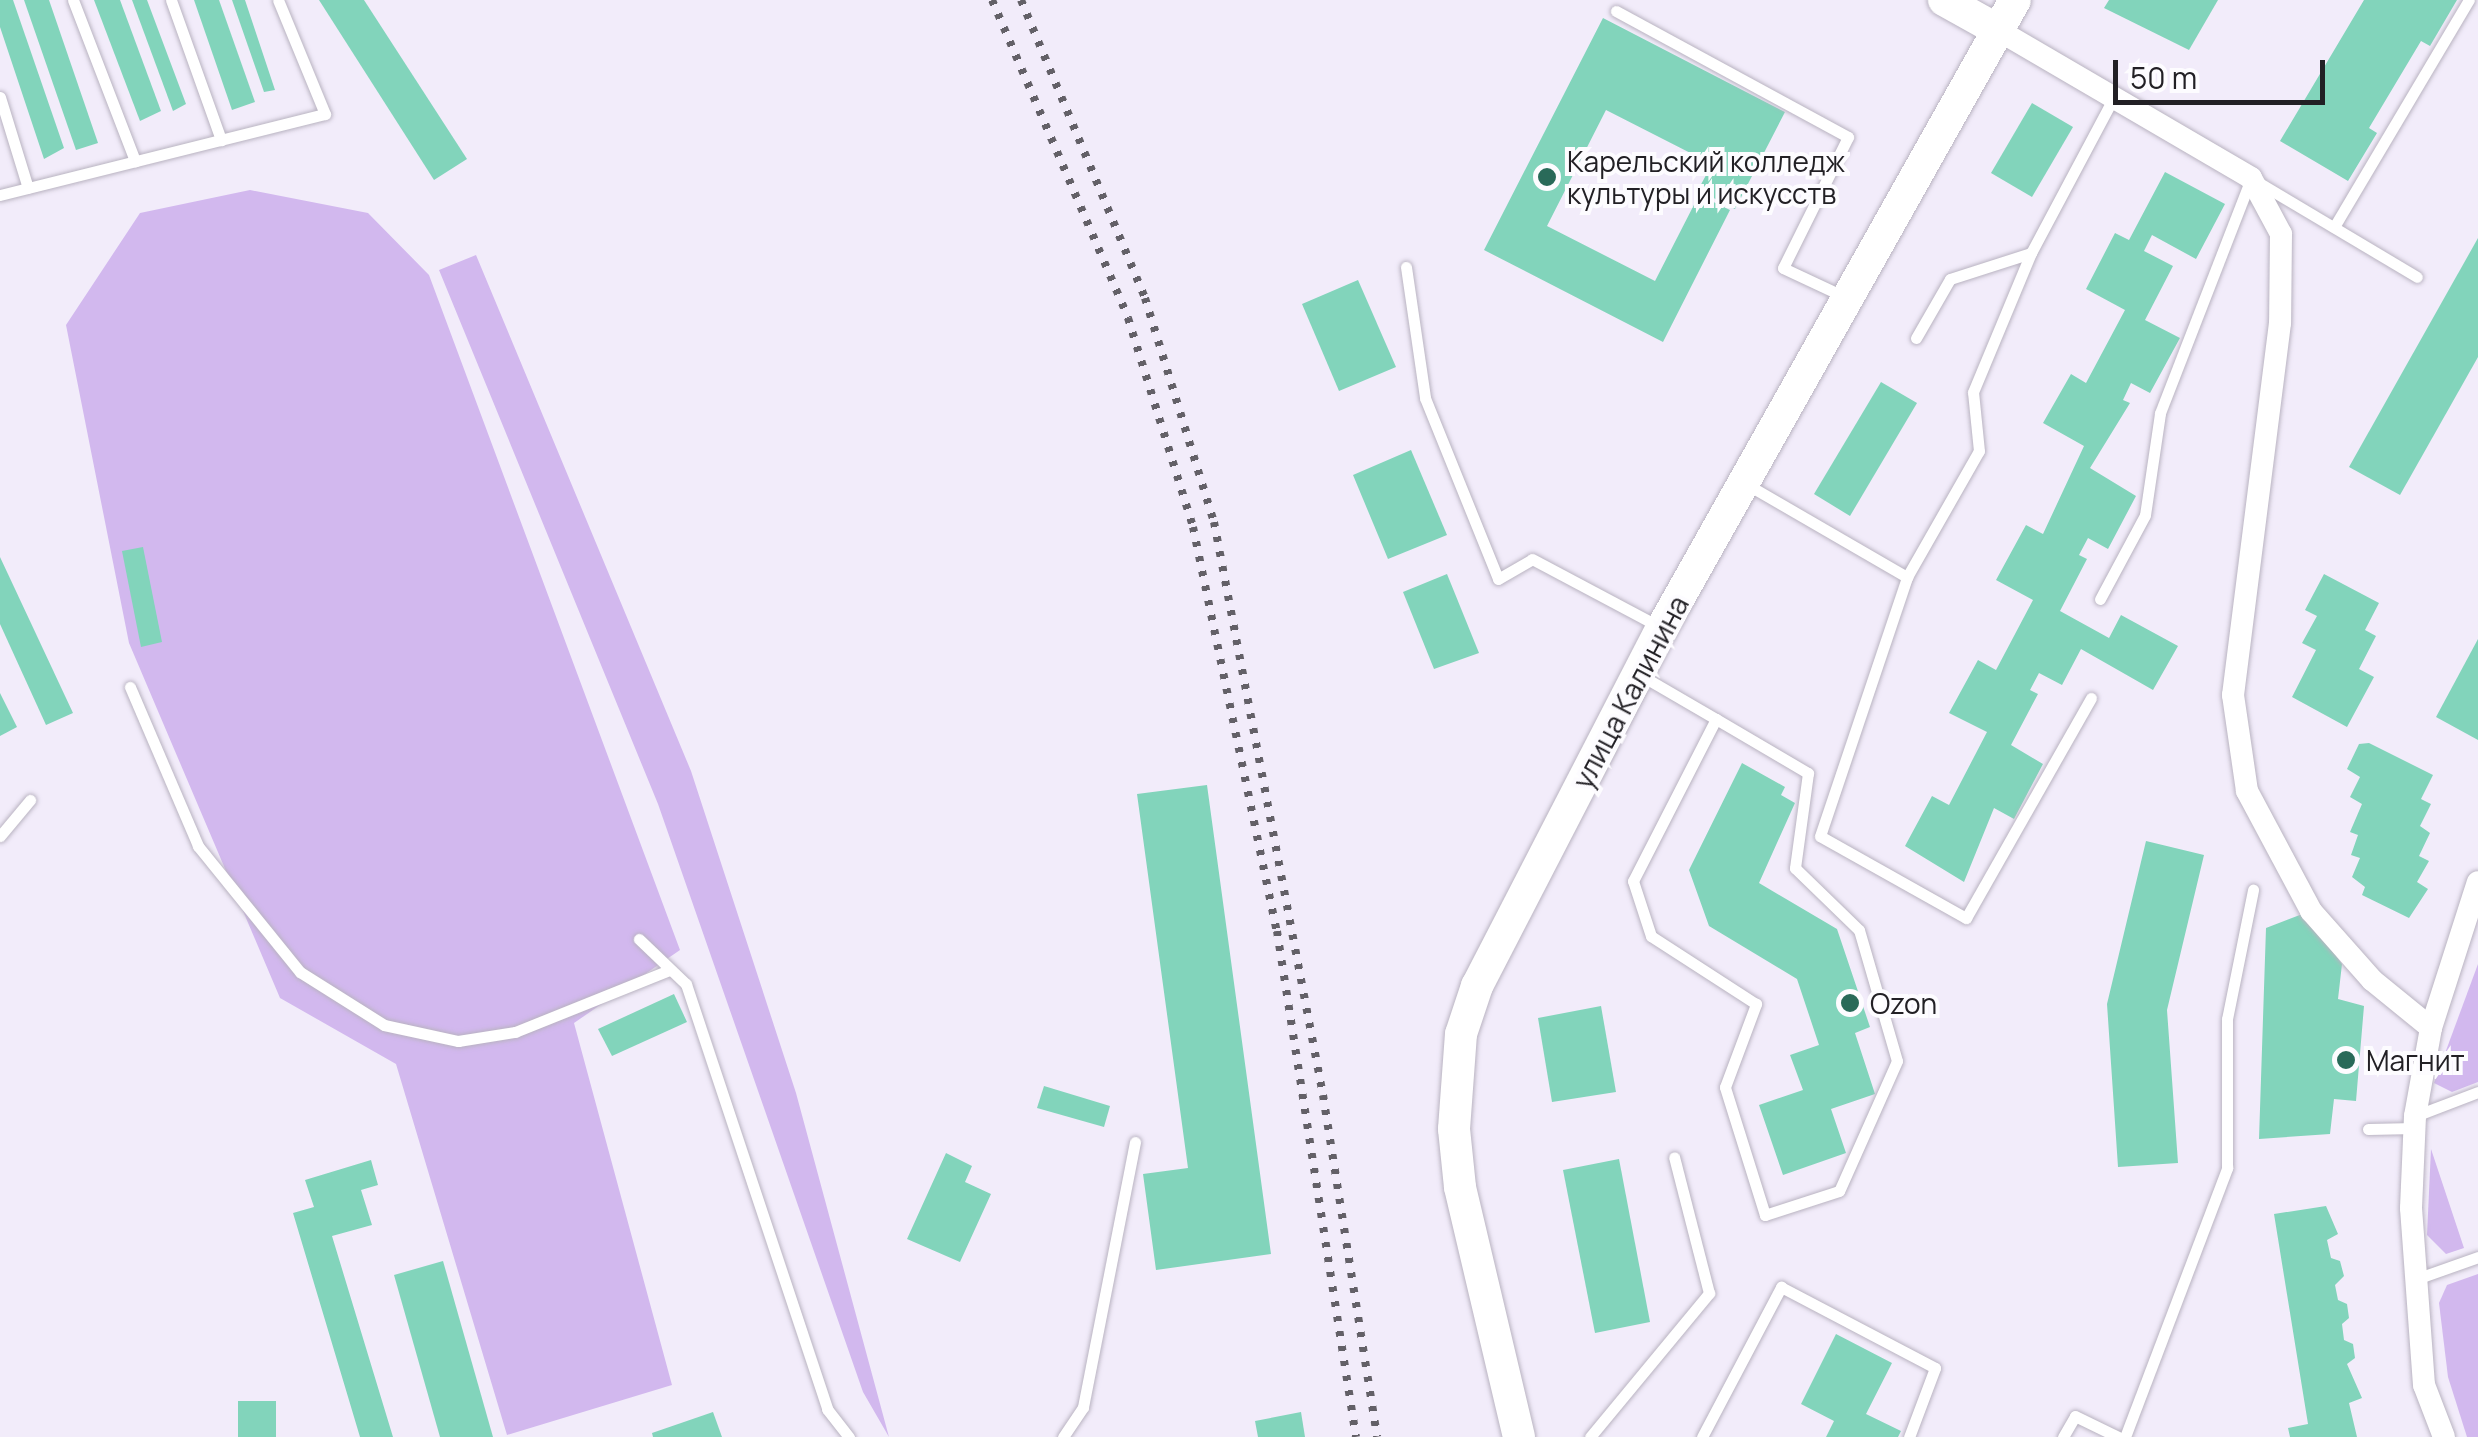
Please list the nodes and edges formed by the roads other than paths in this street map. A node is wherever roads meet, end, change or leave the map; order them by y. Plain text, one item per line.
1 (73, 0) edge
2 (172, 0) edge
3 (278, 0) edge
4 (1944, 0) edge
5 (2015, 0) edge
6 (2469, 0) edge
7 (1616, 11) dead end
8 (1998, 30) junction
9 (0, 97) edge
10 (2114, 97) junction
11 (221, 140) junction
12 (135, 161) junction
13 (2251, 178) junction
14 (28, 188) junction
15 (0, 195) edge
16 (2334, 227) junction
17 (2031, 252) junction
18 (1406, 266) dead end
19 (2417, 277) dead end
20 (1850, 300) junction
21 (1916, 338) dead end
22 (1748, 485) junction
23 (1907, 577) junction
24 (2100, 599) dead end
25 (1662, 628) junction
26 (1638, 674) junction
27 (130, 687) dead end
28 (2091, 698) dead end
29 (1716, 719) junction
30 (30, 800) dead end
31 (0, 836) edge
32 (2478, 882) edge
33 (2253, 890) dead end
34 (639, 939) dead end
35 (669, 970) junction
36 (2431, 1028) junction
37 (2478, 1092) edge
38 (2415, 1122) junction
39 (2368, 1129) dead end
40 (1135, 1142) dead end
41 (1674, 1157) dead end
42 (2478, 1257) edge
43 (2416, 1279) junction
44 (1521, 1436) edge
45 (849, 1437) edge
46 (1064, 1437) edge
47 (1590, 1437) edge
48 (1702, 1437) edge
49 (1910, 1437) edge
50 (2063, 1437) edge
51 (2121, 1437) edge
52 (2444, 1437) edge

1 - 12 lane
2 - 11 lane
3 - 11 lane
4 - 8 main road
5 - 8 main road, улица Калинина
6 - 16 lane
7 - 20 lane
8 - 10 street
8 - 20 main road, улица Калинина
9 - 14 lane
10 - 13 street
10 - 17 lane
11 - 12 lane
12 - 14 lane
13 - 16 lane
13 - 24 lane
13 - 36 street
14 - 15 lane
16 - 19 lane
17 - 21 lane
17 - 23 lane
18 - 25 lane
20 - 22 main road, улица Калинина
22 - 23 lane
22 - 25 main road, улица Калинина
23 - 28 lane
25 - 26 main road, улица Калинина
26 - 29 lane
26 - 44 main road, улица Калинина
27 - 35 lane
29 - 29 lane
30 - 31 lane
32 - 36 street
33 - 51 lane
34 - 35 lane
35 - 45 lane
36 - 38 street
37 - 38 lane
38 - 39 lane
38 - 43 street
40 - 46 lane
41 - 47 lane
42 - 43 lane
43 - 52 street
48 - 49 lane
50 - 51 lane

